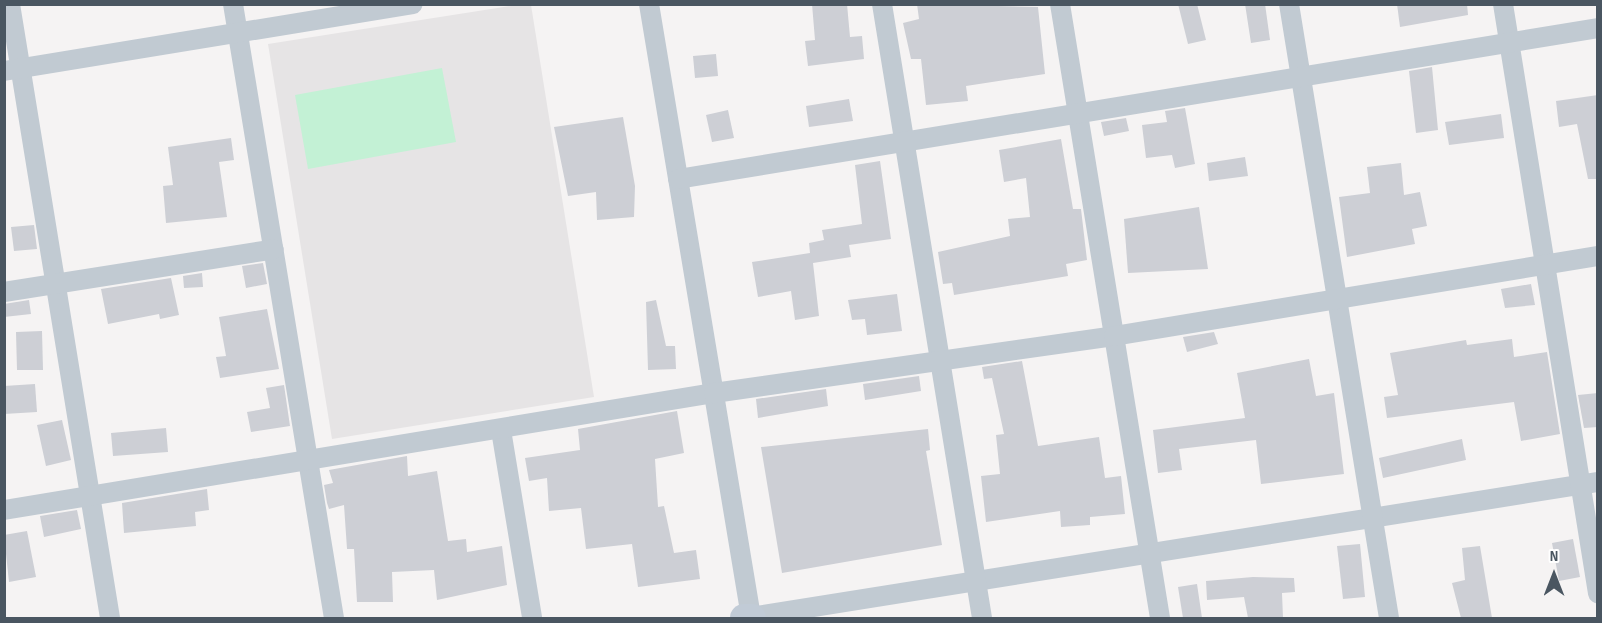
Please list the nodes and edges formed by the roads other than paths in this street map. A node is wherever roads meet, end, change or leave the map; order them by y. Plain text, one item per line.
1 (10, 4) edge
2 (233, 4) edge
3 (413, 4) edge
4 (649, 4) edge
5 (882, 4) edge
6 (1060, 4) edge
7 (1289, 4) edge
8 (1503, 4) edge
9 (1598, 28) edge
10 (238, 33) junction
11 (1509, 42) junction
12 (12, 70) edge
13 (1301, 76) junction
14 (1078, 113) junction
15 (905, 142) junction
16 (678, 179) junction
17 (274, 249) junction
18 (1598, 256) edge
19 (1544, 265) junction
20 (56, 285) junction
21 (4, 292) edge
22 (1337, 299) junction
23 (1114, 336) junction
24 (939, 362) junction
25 (714, 393) junction
26 (501, 430) junction
27 (308, 463) junction
28 (1589, 484) edge
29 (91, 494) junction
30 (4, 510) edge
31 (1372, 518) junction
32 (1149, 554) junction
33 (976, 583) junction
34 (1598, 593) edge
35 (110, 618) edge
36 (334, 618) edge
37 (532, 618) edge
38 (749, 618) edge
39 (982, 618) edge
40 (1160, 618) edge
41 (1389, 618) edge

1 - 12 street
2 - 10 street
3 - 10 street
4 - 16 street
5 - 15 street
6 - 14 street
7 - 13 street
8 - 11 street
9 - 11 street
10 - 12 street
10 - 17 street
11 - 13 street
11 - 19 street
12 - 20 street
13 - 14 street
13 - 22 street
14 - 15 street
14 - 23 street
15 - 16 street
15 - 24 street
16 - 25 street
17 - 20 street
17 - 27 street
18 - 19 street
19 - 22 street
19 - 28 street
20 - 21 street
20 - 29 street
22 - 23 street
22 - 31 street
23 - 24 street
23 - 32 street
24 - 25 street
24 - 33 street
25 - 26 street
25 - 38 street
26 - 27 street
26 - 37 street
27 - 29 street
27 - 36 street
28 - 31 street
28 - 34 street
29 - 30 street
29 - 35 street
31 - 32 street
31 - 41 street
32 - 33 street
32 - 40 street
33 - 38 street
33 - 39 street

